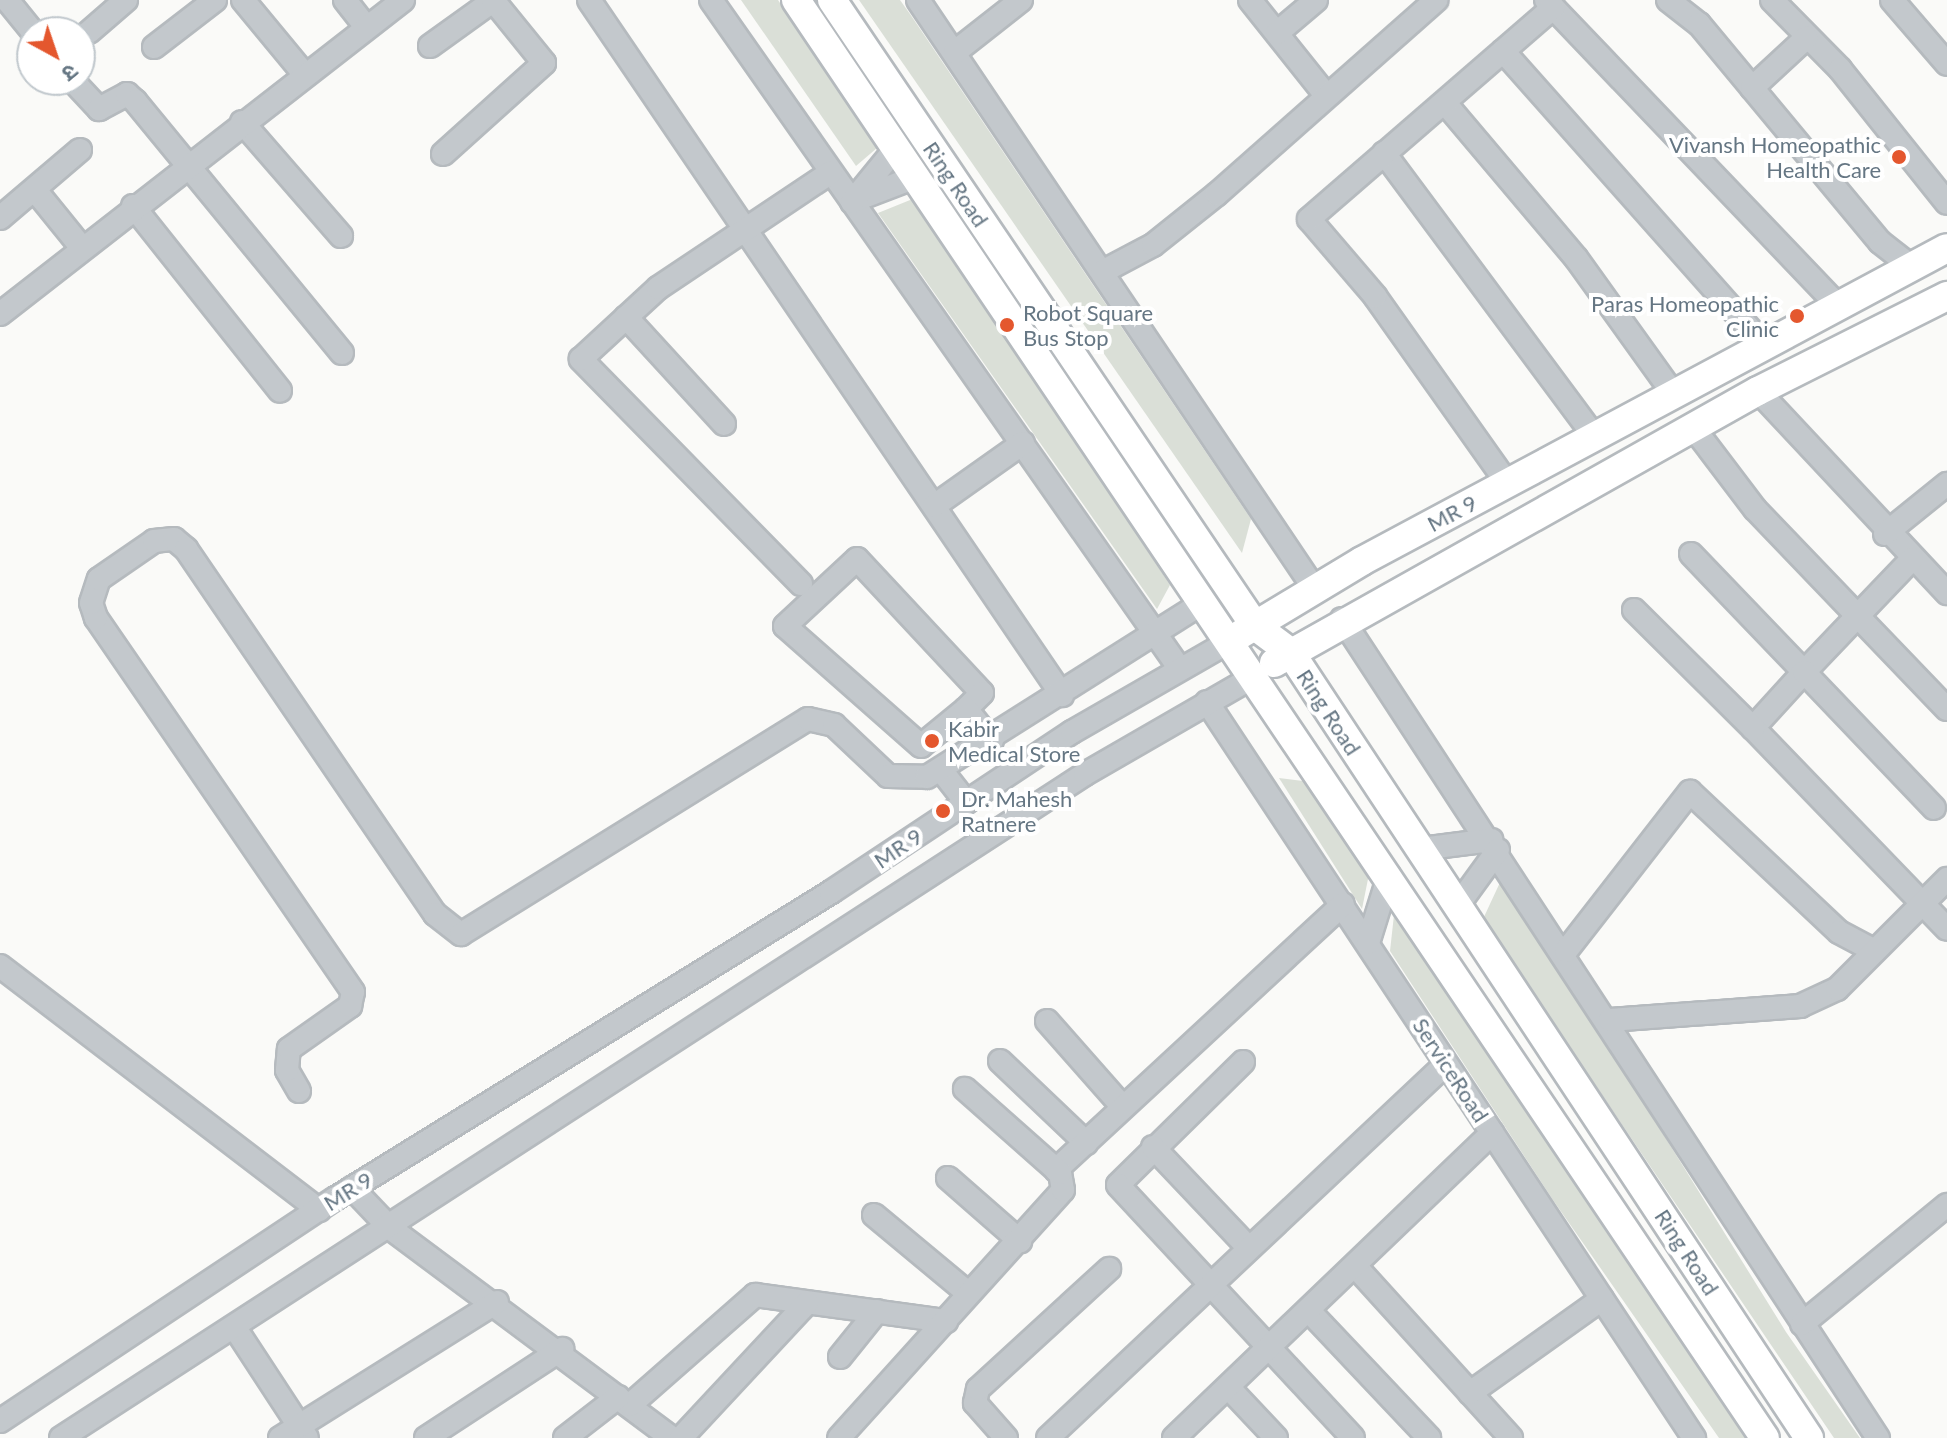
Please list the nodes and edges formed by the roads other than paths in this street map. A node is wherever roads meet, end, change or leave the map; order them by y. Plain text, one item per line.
1 (7, 0) edge
2 (126, 0) edge
3 (215, 0) edge
4 (243, 0) edge
5 (345, 0) edge
6 (403, 0) edge
7 (494, 0) edge
8 (589, 0) edge
9 (711, 0) edge
10 (796, 0) edge
11 (832, 0) edge
12 (918, 0) edge
13 (1021, 0) edge
14 (1250, 0) edge
15 (1316, 0) edge
16 (1436, 0) edge
17 (1668, 0) edge
18 (1772, 0) edge
19 (1892, 0) edge
20 (1549, 4) edge
21 (20, 16) edge
22 (96, 26) edge
23 (366, 27) junction
24 (1277, 33) junction
25 (1806, 38) junction
26 (430, 46) dead end
27 (154, 47) dead end
28 (1503, 51) junction
29 (955, 52) junction
30 (1947, 64) edge
31 (305, 75) junction
32 (1752, 88) junction
33 (1325, 94) junction
34 (87, 96) edge
35 (1445, 103) junction
36 (242, 122) junction
37 (897, 147) junction
38 (80, 150) dead end
39 (1384, 153) junction
40 (443, 154) dead end
41 (185, 167) junction
42 (831, 172) junction
43 (918, 176) junction
44 (35, 190) junction
45 (852, 202) junction
46 (1947, 203) edge
47 (133, 206) junction
48 (0, 218) edge
49 (746, 227) junction
50 (341, 236) dead end
51 (82, 248) junction
52 (1947, 248) edge
53 (1912, 267) junction
54 (1102, 272) junction
55 (1947, 296) edge
56 (1839, 307) junction
57 (0, 314) edge
58 (626, 317) junction
59 (1766, 347) junction
60 (342, 353) dead end
61 (280, 391) dead end
62 (1758, 391) junction
63 (1675, 396) junction
64 (724, 424) dead end
65 (1695, 430) junction
66 (1596, 438) junction
67 (1023, 443) junction
68 (1508, 484) junction
69 (1947, 484) edge
70 (934, 506) junction
71 (1885, 534) junction
72 (1691, 554) dead end
73 (1912, 559) junction
74 (801, 584) dead end
75 (1314, 588) junction
76 (1945, 588) edge
77 (1204, 602) junction
78 (1634, 610) dead end
79 (1858, 612) junction
80 (1342, 619) junction
81 (1255, 626) junction
82 (1156, 635) junction
83 (1230, 641) junction
84 (1290, 652) junction
85 (1180, 669) junction
86 (1804, 672) junction
87 (1255, 676) junction
88 (1062, 695) junction
89 (1207, 702) junction
90 (966, 709) junction
91 (1947, 709) edge
92 (1753, 728) junction
93 (992, 741) junction
94 (941, 770) junction
95 (966, 802) junction
96 (1934, 808) dead end
97 (1495, 845) junction
98 (1421, 849) junction
99 (1389, 875) junction
100 (1947, 879) edge
101 (1924, 900) junction
102 (1343, 904) junction
103 (1458, 905) junction
104 (1947, 929) edge
105 (1368, 943) junction
106 (1566, 951) junction
107 (1874, 951) junction
108 (0, 966) edge
109 (1610, 1020) junction
110 (1047, 1021) dead end
111 (1000, 1061) dead end
112 (1243, 1062) dead end
113 (1446, 1064) junction
114 (965, 1089) dead end
115 (299, 1091) dead end
116 (1122, 1106) junction
117 (1492, 1133) junction
118 (1086, 1143) junction
119 (1153, 1147) junction
120 (1056, 1170) junction
121 (948, 1178) dead end
122 (352, 1188) junction
123 (1947, 1205) edge
124 (319, 1210) junction
125 (874, 1215) dead end
126 (390, 1228) junction
127 (1020, 1241) junction
128 (1249, 1248) junction
129 (1356, 1267) junction
130 (1109, 1269) dead end
131 (1209, 1286) junction
132 (968, 1293) junction
133 (1602, 1299) junction
134 (497, 1302) junction
135 (807, 1303) junction
136 (877, 1311) junction
137 (1309, 1311) junction
138 (946, 1321) junction
139 (1802, 1324) junction
140 (235, 1328) junction
141 (1270, 1348) junction
142 (562, 1349) junction
143 (840, 1357) dead end
144 (1228, 1387) junction
145 (1470, 1393) junction
146 (624, 1401) junction
147 (0, 1421) edge
148 (303, 1431) edge
149 (1186, 1434) edge
150 (671, 1437) edge
151 (1690, 1437) edge
152 (61, 1438) edge
153 (280, 1438) edge
154 (426, 1438) edge
155 (565, 1438) edge
156 (839, 1438) edge
157 (1006, 1438) edge
158 (1048, 1438) edge
159 (1276, 1438) edge
160 (1353, 1438) edge
161 (1429, 1438) edge
162 (1511, 1438) edge
163 (1765, 1438) edge
164 (1809, 1438) edge
165 (1878, 1438) edge

1 - 21 street
2 - 22 street
3 - 27 street
4 - 31 street
5 - 23 street
6 - 23 street
7 - 26 street
7 - 40 street
8 - 49 street
9 - 42 street
10 - 37 main road, Ring Road
11 - 81 main road, Ring Road
12 - 29 street
13 - 29 street
14 - 24 street
15 - 24 street
16 - 33 street
17 - 32 street
18 - 25 street
19 - 30 street
20 - 28 street
20 - 56 street
23 - 31 street
24 - 33 street
25 - 32 street
25 - 46 street
28 - 35 street
28 - 59 street
29 - 54 street
31 - 36 street
32 - 53 street
33 - 54 street
34 - 41 street
35 - 39 street
35 - 63 street
36 - 41 street
36 - 50 street
37 - 43 main road, Ring Road
37 - 45 street
38 - 44 street
39 - 66 street
39 - 68 street
41 - 47 street
41 - 60 street
42 - 45 street
42 - 49 street
43 - 45 street
43 - 77 main road, Ring Road
44 - 48 street
44 - 51 street
45 - 67 street
47 - 51 street
47 - 61 street
49 - 58 street
49 - 70 street
51 - 57 street
52 - 53 main road, MR 9
53 - 56 main road, MR 9
54 - 75 street
55 - 62 main road, MR 9
56 - 59 main road, MR 9
58 - 64 street
58 - 74 street
59 - 63 main road, MR 9
62 - 65 main road, MR 9
62 - 71 street
63 - 66 main road, MR 9
65 - 79 street
65 - 80 main road, MR 9
66 - 68 main road, MR 9
67 - 70 street
67 - 82 street
68 - 75 main road, MR 9
69 - 71 street
70 - 88 street
71 - 73 street
72 - 86 street
73 - 76 street
73 - 79 street
75 - 81 main road, MR 9
77 - 82 street
77 - 83 main road, Ring Road
78 - 92 street
79 - 86 street
79 - 91 street
80 - 84 main road, MR 9
80 - 97 street
81 - 83 main road, MR 9
81 - 84 main road, Ring Road
82 - 85 street
82 - 88 street
83 - 85 street, MR 9
83 - 87 main road, Ring Road
84 - 87 main road, MR 9
84 - 98 main road, Ring Road
85 - 95 street, MR 9
86 - 92 street
86 - 96 street
87 - 89 street, MR 9
87 - 99 main road, Ring Road
88 - 93 street
89 - 102 street, ServiceRoad
89 - 126 street, MR 9
90 - 90 street
90 - 93 street
92 - 101 street
93 - 94 street
94 - 95 street
94 - 115 street
95 - 122 street, MR 9
97 - 98 street
97 - 103 street
97 - 106 street
98 - 103 main road, Ring Road
99 - 105 street
99 - 163 main road, Ring Road
100 - 101 street
101 - 104 street
101 - 107 street
102 - 105 street, ServiceRoad
102 - 116 street
103 - 164 main road, Ring Road
105 - 113 street, ServiceRoad
106 - 107 street
106 - 109 street
107 - 109 street
108 - 124 street
109 - 139 street
110 - 116 street
111 - 118 street
112 - 119 street
113 - 117 street, ServiceRoad
113 - 128 street
114 - 120 street
116 - 118 street
117 - 129 street
117 - 133 street, ServiceRoad
118 - 120 street
119 - 128 street
119 - 131 street
120 - 127 street
121 - 127 street
122 - 124 street, MR 9
122 - 126 street
123 - 139 street
124 - 147 street, MR 9
125 - 132 street
126 - 134 street
126 - 140 street, MR 9
127 - 132 street
128 - 131 street
129 - 137 street
129 - 145 street
130 - 157 street
131 - 141 street
131 - 158 street
132 - 138 street
133 - 145 street
133 - 151 street, ServiceRoad
134 - 142 street
134 - 148 street
135 - 136 street
135 - 146 street
135 - 150 street
136 - 138 street
136 - 143 street
137 - 141 street
137 - 161 street
138 - 156 street
139 - 165 street
140 - 148 street
140 - 152 street, MR 9
141 - 144 street
141 - 160 street
142 - 146 street
142 - 154 street
144 - 149 street
144 - 159 street
145 - 162 street
146 - 150 street
146 - 155 street
148 - 153 street

